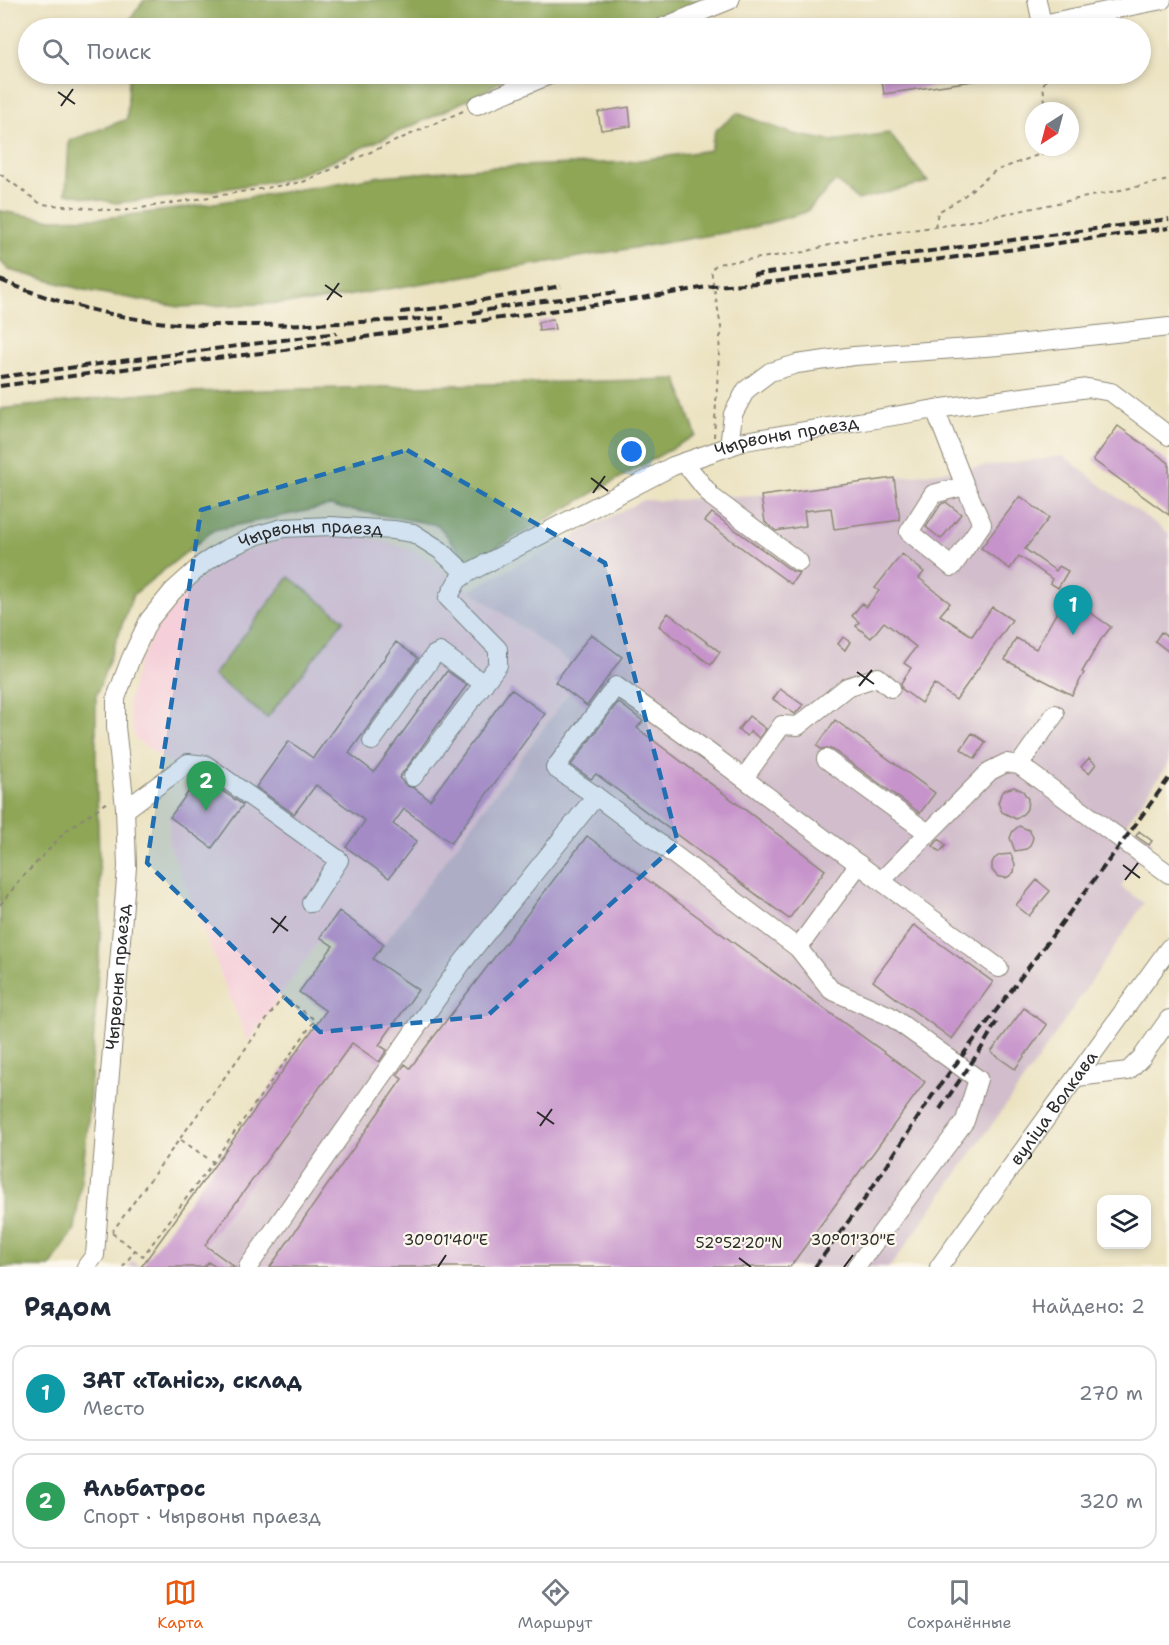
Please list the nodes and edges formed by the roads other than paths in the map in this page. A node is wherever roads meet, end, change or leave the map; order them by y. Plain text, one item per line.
1 (730, 0) edge
2 (1037, 0) edge
3 (1162, 0) edge
4 (686, 18) edge
5 (1041, 18) edge
6 (1072, 18) edge
7 (528, 84) edge
8 (477, 105) road end
9 (1169, 327) edge
10 (935, 409) junction
11 (1169, 436) edge
12 (721, 449) junction
13 (684, 462) junction
14 (964, 486) junction
15 (799, 562) dead end
16 (466, 574) junction
17 (484, 684) junction
18 (891, 688) dead end
19 (1054, 714) dead end
20 (372, 741) dead end
21 (826, 759) dead end
22 (1018, 765) junction
23 (413, 777) dead end
24 (744, 778) junction
25 (596, 796) junction
26 (124, 801) junction
27 (928, 833) junction
28 (859, 864) junction
29 (1169, 874) edge
30 (881, 881) junction
31 (311, 903) dead end
32 (798, 948) junction
33 (1169, 948) edge
34 (999, 968) dead end
35 (1169, 1019) edge
36 (1077, 1077) junction
37 (86, 1267) edge
38 (248, 1267) edge
39 (856, 1267) edge
40 (939, 1267) edge

1 - 4 street
2 - 5 street
3 - 6 street
7 - 8 street
9 - 12 street
10 - 11 street, Чырвоны праезд
10 - 12 street, Чырвоны праезд
10 - 14 street
12 - 13 street, Чырвоны праезд
13 - 15 street
13 - 16 street, Чырвоны праезд
14 - 14 street
16 - 17 street
16 - 26 street, Чырвоны праезд
17 - 20 street
17 - 23 street
18 - 24 street
19 - 22 street
21 - 27 street
22 - 27 street
22 - 29 street
24 - 25 street
24 - 28 street
25 - 32 street
25 - 38 street
26 - 31 street
26 - 37 street, Чырвоны праезд
27 - 30 street
28 - 30 street
28 - 32 street
30 - 34 street
32 - 39 street
33 - 36 street, вуліца Волкава
35 - 36 street
36 - 40 street, вуліца Волкава

